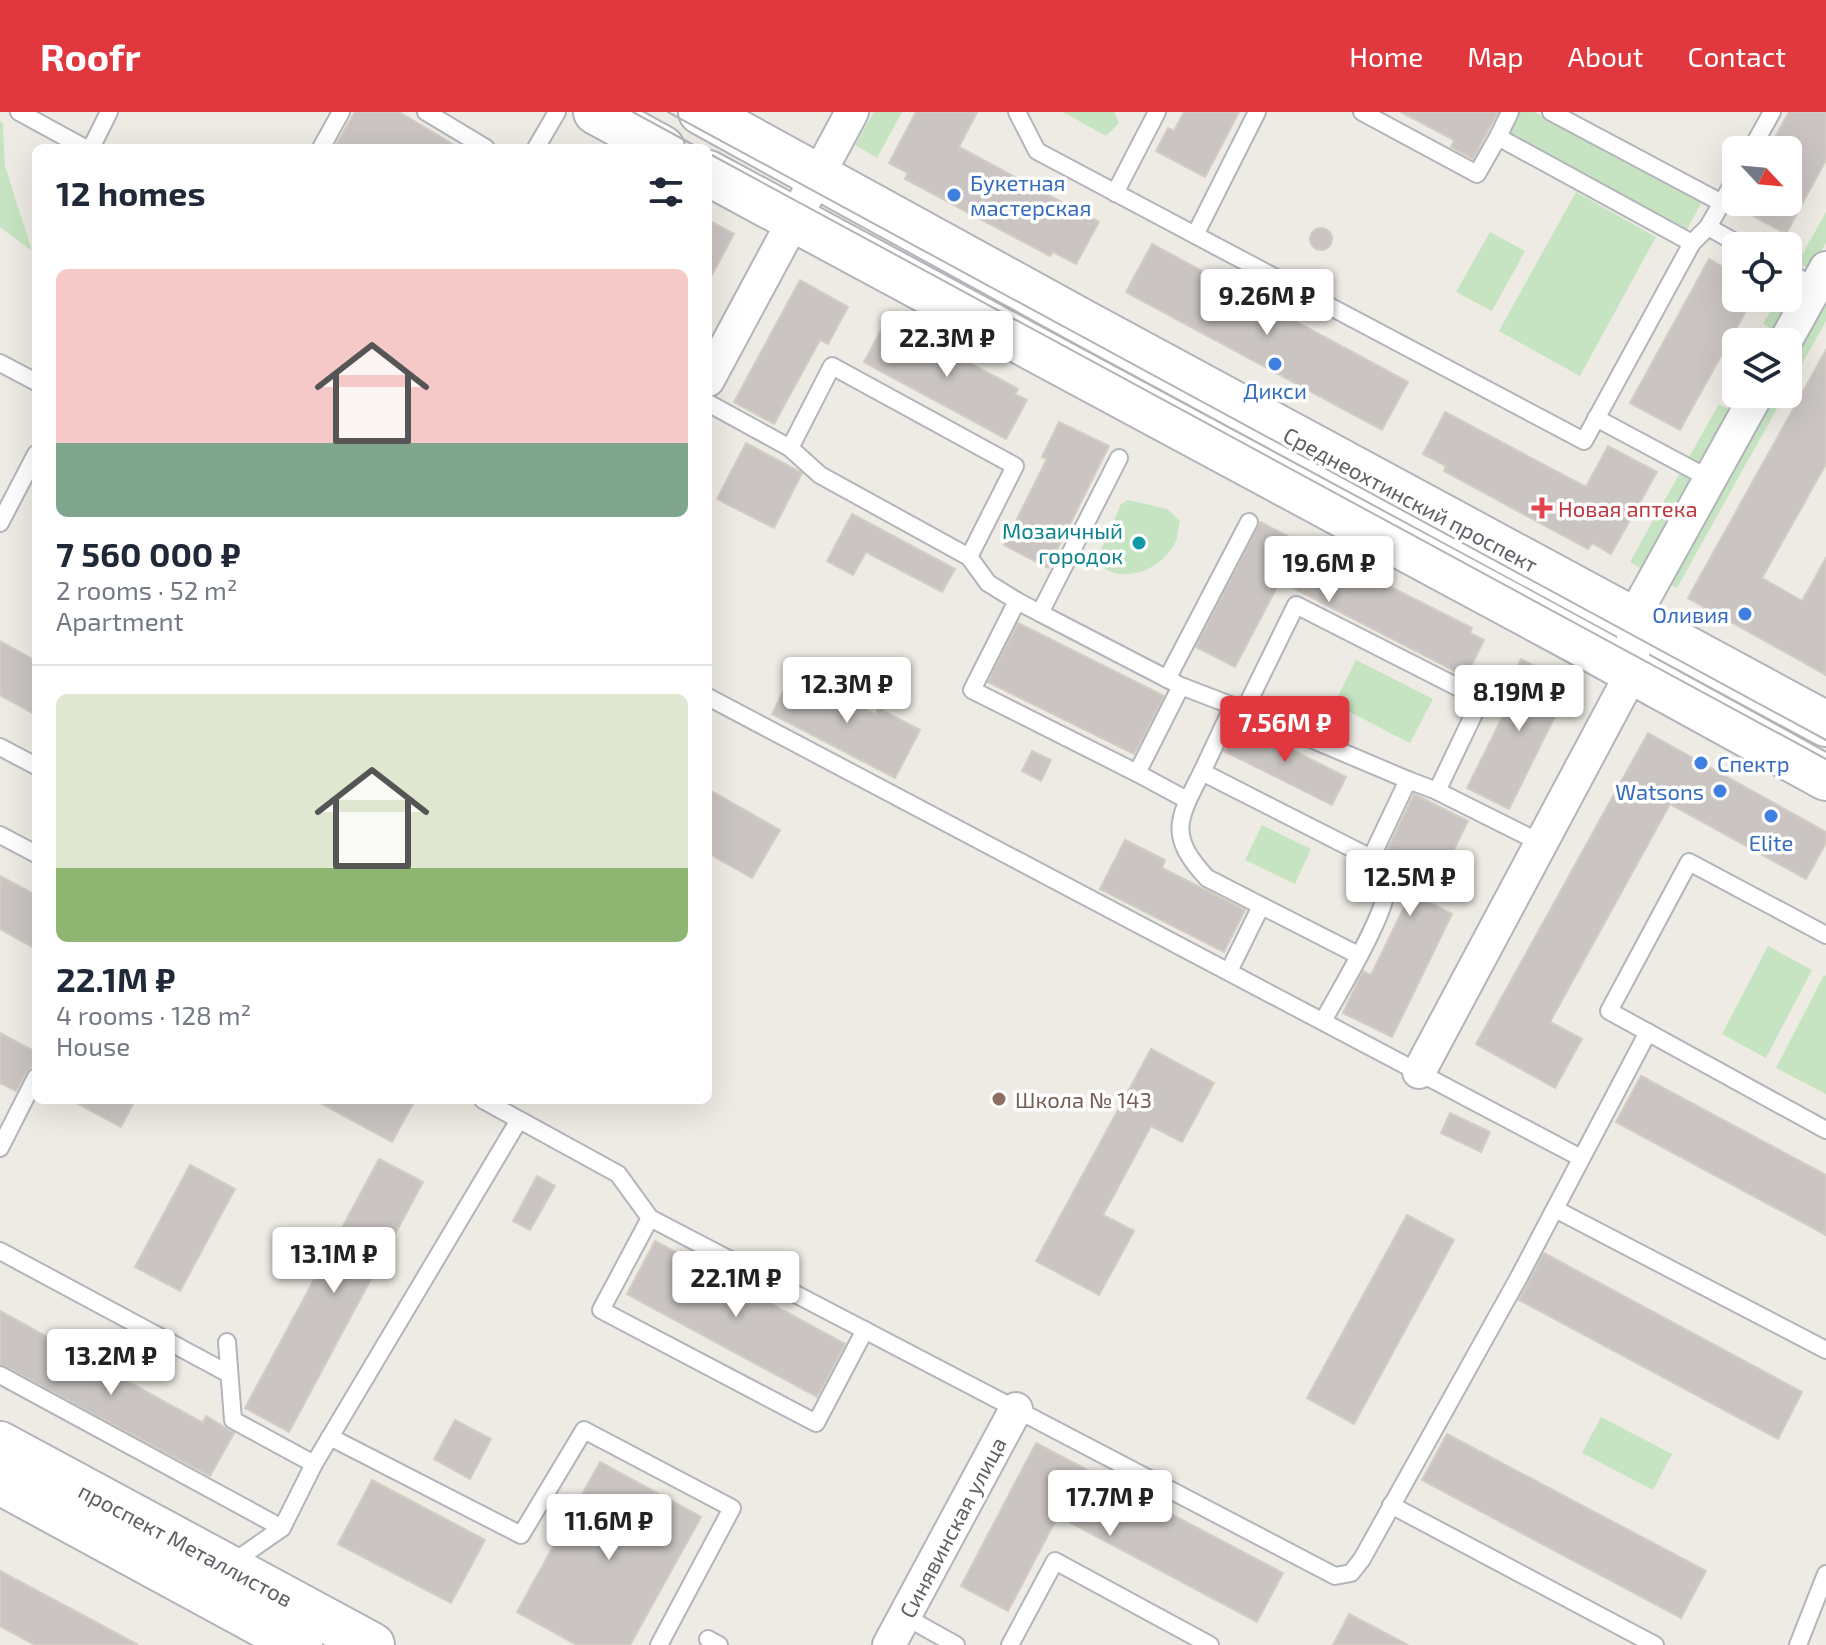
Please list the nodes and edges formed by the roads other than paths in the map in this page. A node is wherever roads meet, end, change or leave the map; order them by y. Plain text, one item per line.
1 (19, 112) edge
2 (109, 112) edge
3 (341, 112) edge
4 (426, 112) edge
5 (557, 112) edge
6 (596, 112) edge
7 (701, 112) edge
8 (852, 112) edge
9 (1017, 112) edge
10 (1157, 112) edge
11 (1257, 112) edge
12 (1362, 112) edge
13 (1510, 112) edge
14 (1551, 112) edge
15 (1772, 112) edge
16 (1759, 136) edge
17 (1498, 137) junction
18 (80, 144) edge
19 (90, 144) edge
20 (323, 144) edge
21 (479, 144) edge
22 (538, 144) edge
23 (655, 144) edge
24 (712, 175) edge
25 (818, 175) junction
26 (1115, 193) junction
27 (1722, 203) joint
28 (793, 219) junction
29 (1708, 227) junction
30 (1195, 235) junction
31 (1722, 235) edge
32 (1692, 243) junction
33 (1814, 280) edge
34 (1792, 328) edge
35 (0, 363) edge
36 (712, 372) edge
37 (32, 380) edge
38 (712, 405) edge
39 (1749, 408) edge
40 (1596, 418) junction
41 (790, 448) junction
42 (1119, 458) dead end
43 (32, 462) edge
44 (1710, 479) junction
45 (1249, 522) dead end
46 (0, 523) edge
47 (969, 557) junction
48 (1017, 601) junction
49 (1040, 613) junction
50 (1633, 618) junction
51 (1633, 671) junction
52 (1174, 683) junction
53 (712, 699) edge
54 (1239, 709) junction
55 (1819, 742) edge
56 (0, 747) edge
57 (32, 764) edge
58 (1202, 772) junction
59 (1137, 773) junction
60 (1408, 780) junction
61 (1437, 791) junction
62 (1187, 800) junction
63 (0, 835) edge
64 (1541, 843) junction
65 (32, 852) edge
66 (1371, 858) junction
67 (1261, 906) junction
68 (1826, 935) edge
69 (1358, 955) junction
70 (1229, 971) junction
71 (1323, 1021) junction
72 (1648, 1032) junction
73 (1419, 1072) junction
74 (32, 1085) edge
75 (490, 1104) edge
76 (519, 1120) junction
77 (1826, 1130) edge
78 (0, 1148) edge
79 (1581, 1158) junction
80 (1555, 1209) junction
81 (650, 1218) junction
82 (0, 1251) edge
83 (865, 1330) junction
84 (227, 1342) dead end
85 (1826, 1350) edge
86 (229, 1374) junction
87 (0, 1375) edge
88 (1016, 1409) junction
89 (330, 1437) junction
90 (0, 1444) edge
91 (314, 1464) junction
92 (0, 1482) edge
93 (1391, 1505) junction
94 (282, 1528) junction
95 (235, 1571) junction
96 (1826, 1574) edge
97 (904, 1616) junction
98 (300, 1645) edge
99 (372, 1645) edge
100 (659, 1645) edge
101 (889, 1645) edge
102 (956, 1645) edge
103 (1010, 1645) edge
104 (1210, 1645) edge
105 (1655, 1645) edge
106 (1798, 1645) edge

1 - 18 lane
2 - 19 lane
3 - 20 lane
4 - 21 lane
5 - 22 lane
6 - 23 main road
7 - 25 main road, Среднеохтинский проспект
8 - 25 street
9 - 26 lane
10 - 26 lane
11 - 30 lane
12 - 17 lane
13 - 17 lane
14 - 27 lane
15 - 16 lane
17 - 32 lane
24 - 28 main road, Среднеохтинский проспект
25 - 28 street
25 - 50 main road, Среднеохтинский проспект
26 - 30 lane
27 - 29 lane
28 - 36 street
28 - 51 main road, Среднеохтинский проспект
29 - 31 lane
29 - 32 lane
30 - 40 lane
32 - 40 lane
33 - 34 street
35 - 37 lane
38 - 41 lane
39 - 44 street
40 - 44 lane
41 - 47 lane
41 - 47 lane
42 - 49 lane
43 - 46 lane
44 - 50 street
45 - 52 lane
47 - 48 lane
48 - 49 lane
48 - 59 lane
49 - 52 lane
50 - 51 street
50 - 55 main road, Среднеохтинский проспект
51 - 55 main road, Среднеохтинский проспект
51 - 64 street
52 - 54 lane
52 - 59 lane
53 - 70 lane
54 - 58 lane
54 - 60 lane
54 - 61 lane
56 - 57 lane
58 - 62 lane
58 - 66 lane
59 - 62 lane
60 - 61 lane
60 - 66 lane
61 - 64 lane
62 - 67 lane
63 - 65 lane
64 - 73 street
66 - 69 lane
67 - 69 lane
67 - 70 lane
68 - 72 lane
69 - 71 lane
70 - 71 lane
71 - 73 lane
72 - 77 lane
72 - 79 lane
73 - 79 lane
74 - 78 lane
75 - 76 lane
76 - 81 lane
76 - 89 lane
79 - 80 lane
80 - 85 lane
80 - 93 lane
81 - 83 lane
81 - 83 lane
82 - 86 lane
83 - 88 lane
84 - 86 lane
86 - 91 lane
87 - 94 lane
88 - 93 lane
88 - 97 street, Синявинская улица
89 - 91 lane
89 - 100 lane
90 - 95 main road, проспект Металлистов
91 - 94 lane
92 - 98 main road, проспект Металлистов
93 - 105 lane
94 - 95 lane
95 - 99 main road, проспект Металлистов
96 - 106 lane
97 - 101 street, Синявинская улица
97 - 102 lane
103 - 104 lane

